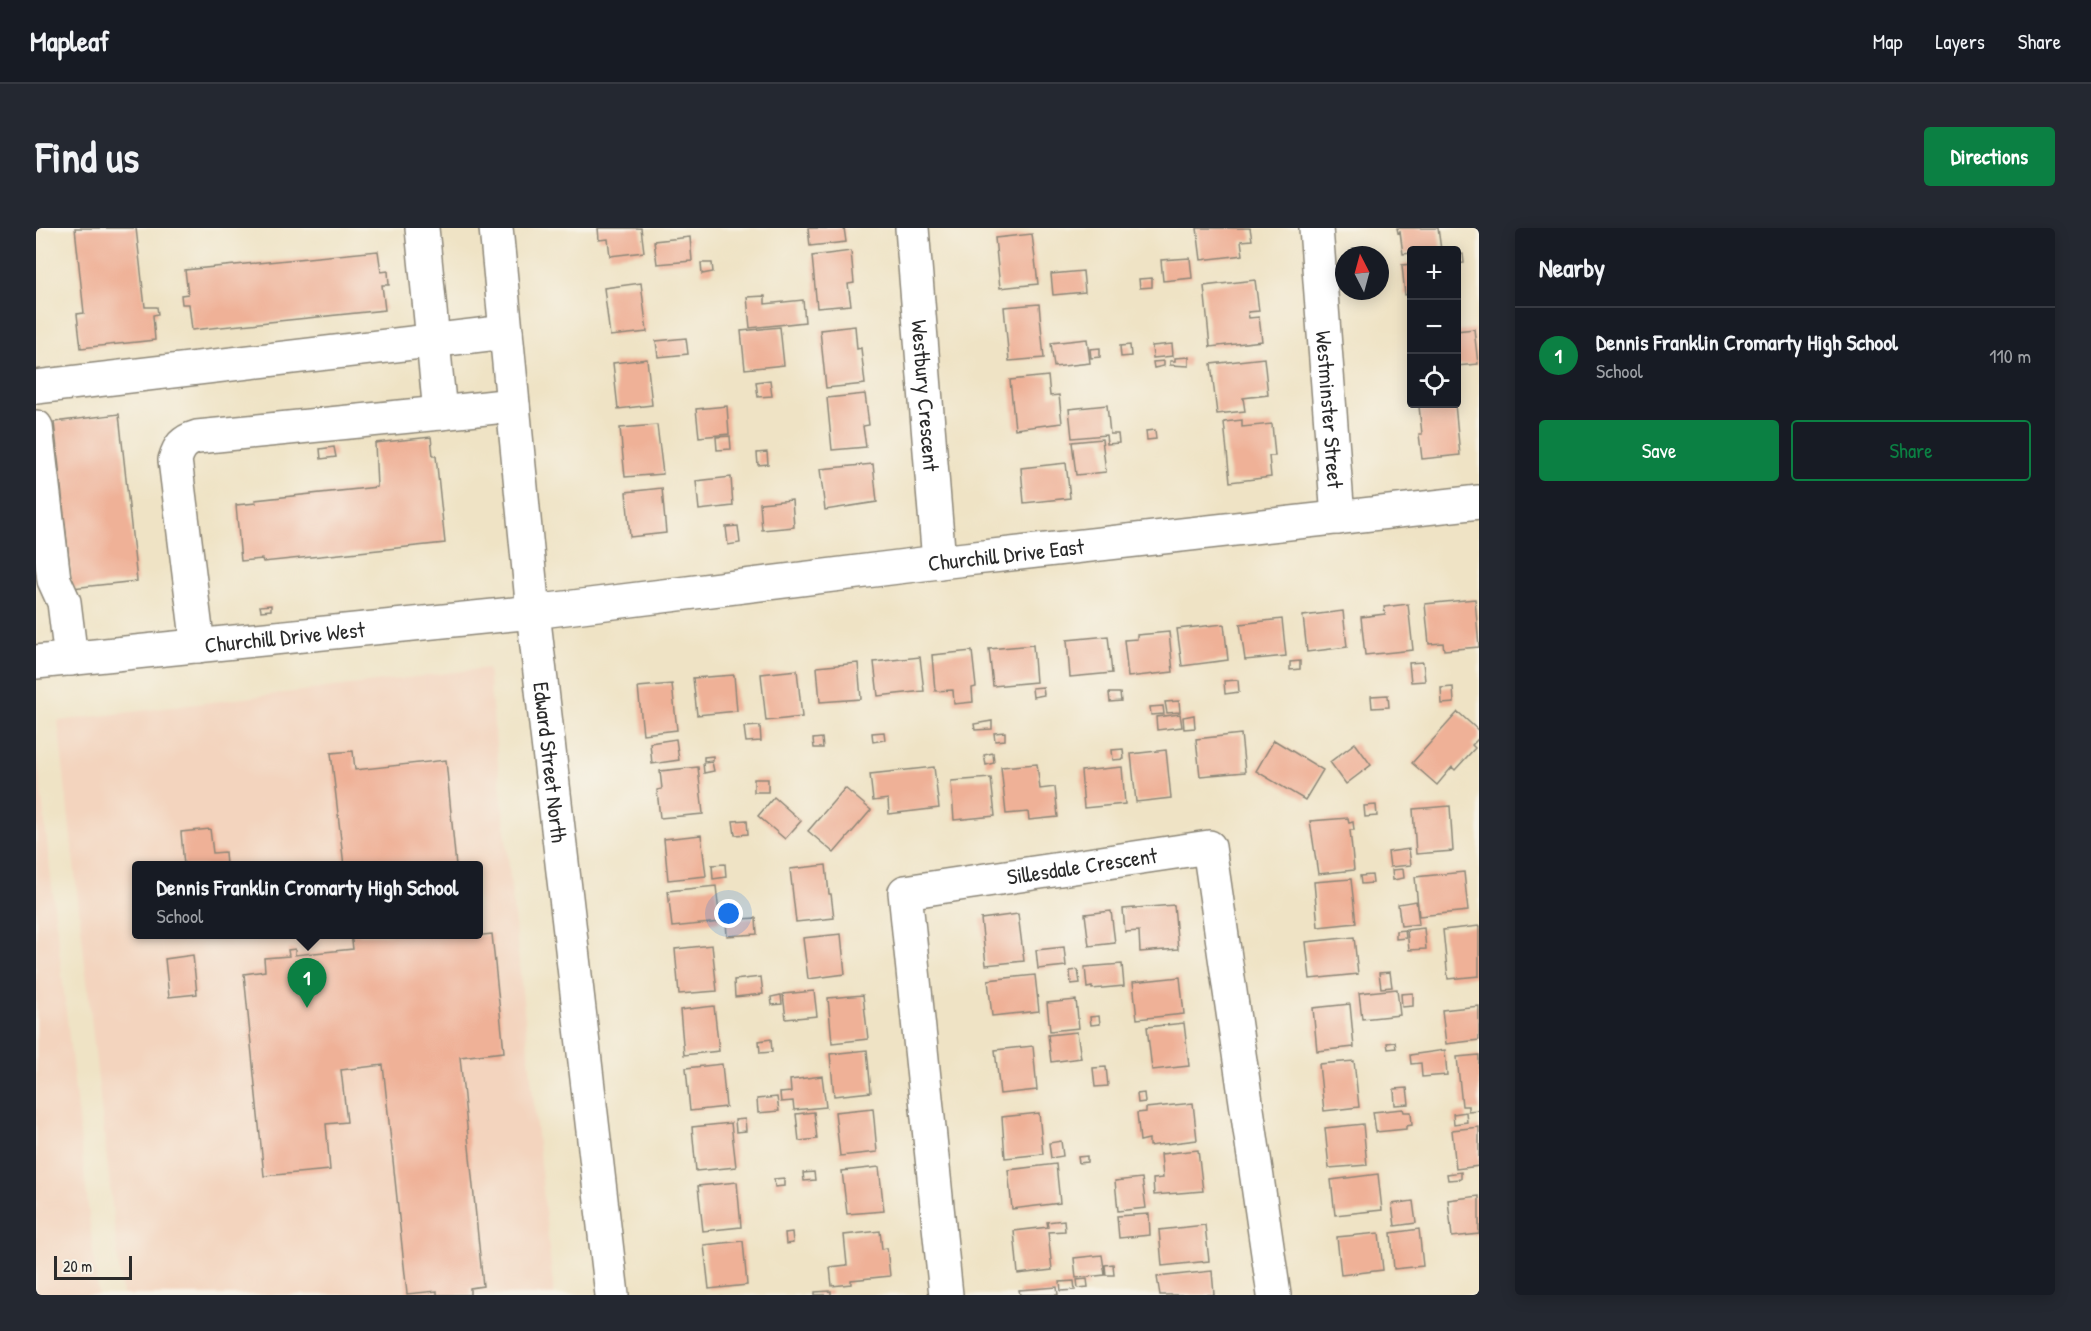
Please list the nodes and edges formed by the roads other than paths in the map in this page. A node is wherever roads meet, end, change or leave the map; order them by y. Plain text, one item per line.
1 (422, 228) edge
2 (496, 228) edge
3 (912, 228) edge
4 (1316, 228) edge
5 (506, 332) junction
6 (433, 340) junction
7 (36, 387) edge
8 (513, 405) junction
9 (440, 412) junction
10 (36, 427) edge
11 (1479, 502) edge
12 (1338, 518) junction
13 (939, 562) junction
14 (534, 612) junction
15 (198, 646) junction
16 (71, 659) junction
17 (36, 662) edge
18 (612, 1295) edge
19 (946, 1295) edge
20 (1274, 1295) edge

1 - 6 street
2 - 5 street, Edward Street North
3 - 13 street, Westbury Crescent
4 - 12 street, Westminster Street
5 - 6 street
5 - 8 street, Edward Street North
6 - 7 street
6 - 9 street
8 - 9 street
8 - 14 street, Edward Street North
9 - 15 street
10 - 16 street
11 - 12 street, Churchill Drive East
12 - 13 street, Churchill Drive East
13 - 14 street, Churchill Drive East
14 - 15 street, Churchill Drive West
14 - 18 street, Edward Street North
15 - 16 street, Churchill Drive West
16 - 17 street, Churchill Drive West
19 - 20 street, Sillesdale Crescent

